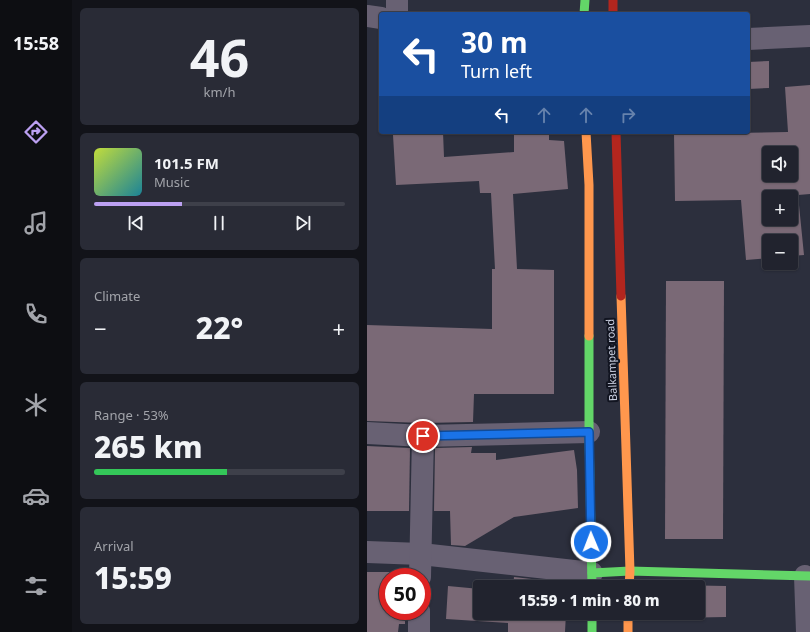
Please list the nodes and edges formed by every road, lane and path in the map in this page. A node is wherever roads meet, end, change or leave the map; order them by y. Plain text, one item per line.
1 (397, 0) edge
2 (585, 0) edge
3 (613, 0) edge
4 (397, 12) edge
5 (584, 12) edge
6 (613, 12) edge
7 (367, 16) edge
8 (379, 18) edge
9 (810, 36) edge
10 (750, 39) edge
11 (586, 134) edge
12 (616, 134) edge
13 (589, 432) junction
14 (367, 433) edge
15 (423, 436) junction
16 (367, 552) edge
17 (421, 554) junction
18 (420, 568) edge
19 (630, 570) junction
20 (808, 576) edge
21 (592, 580) edge
22 (629, 580) edge
23 (419, 620) edge
24 (592, 620) edge
25 (628, 620) edge
26 (419, 632) edge
27 (592, 632) edge
28 (628, 632) edge
29 (807, 632) edge

1 - 4 street
2 - 5 main road
3 - 6 main road
7 - 8 street
9 - 10 street
11 - 13 main road, Balkampet road
12 - 19 main road, Balkampet road
13 - 15 street
13 - 21 main road, Balkampet road
14 - 15 street
15 - 17 street
16 - 17 street
17 - 18 street
17 - 21 street
19 - 20 main road
19 - 21 main road
19 - 22 main road, Balkampet road
20 - 29 street
23 - 26 street
24 - 27 main road
25 - 28 main road

